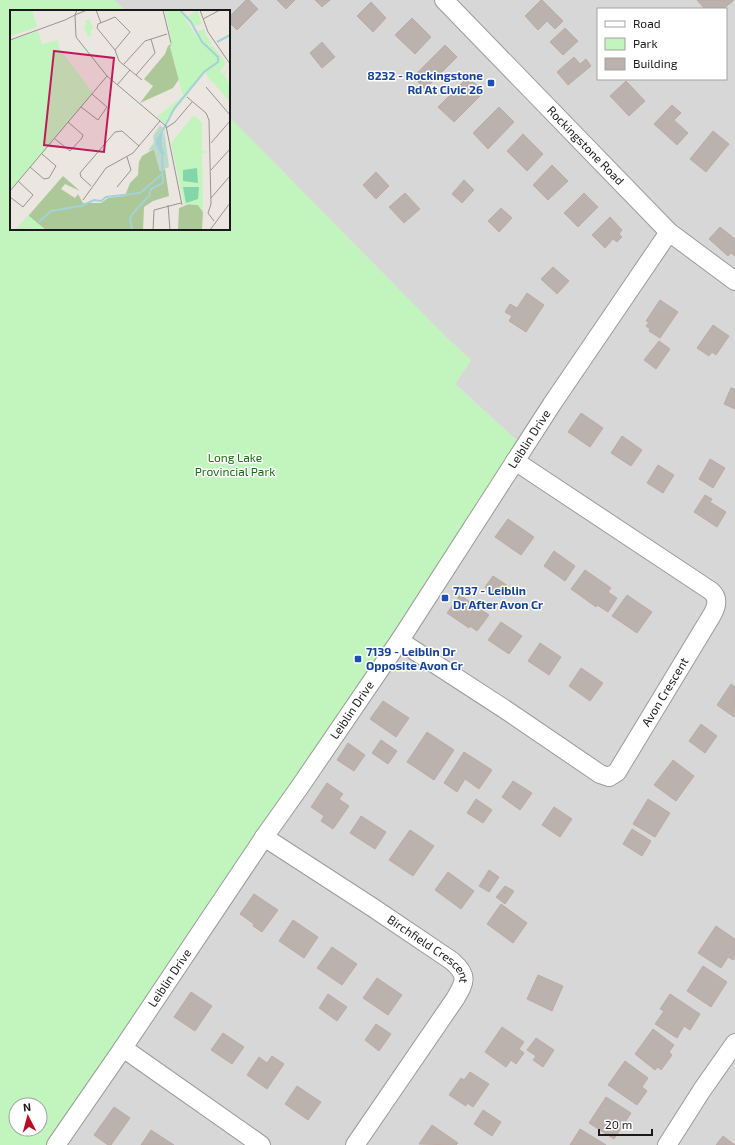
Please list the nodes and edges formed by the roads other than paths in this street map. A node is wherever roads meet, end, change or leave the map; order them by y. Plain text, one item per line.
1 (444, 0) edge
2 (670, 232) junction
3 (735, 281) edge
4 (515, 461) junction
5 (400, 640) junction
6 (264, 837) junction
7 (735, 1043) edge
8 (123, 1048) junction
9 (56, 1145) edge
10 (261, 1145) edge
11 (355, 1145) edge
12 (667, 1145) edge

1 - 2 street, Rockingstone Road
2 - 3 street, Rockingstone Road
2 - 4 street, Leiblin Drive
4 - 5 street, Leiblin Drive
4 - 5 street, Avon Crescent
5 - 6 street, Leiblin Drive
6 - 8 street, Leiblin Drive
6 - 11 street, Birchfield Crescent
7 - 12 street
8 - 9 street, Leiblin Drive
8 - 10 street

